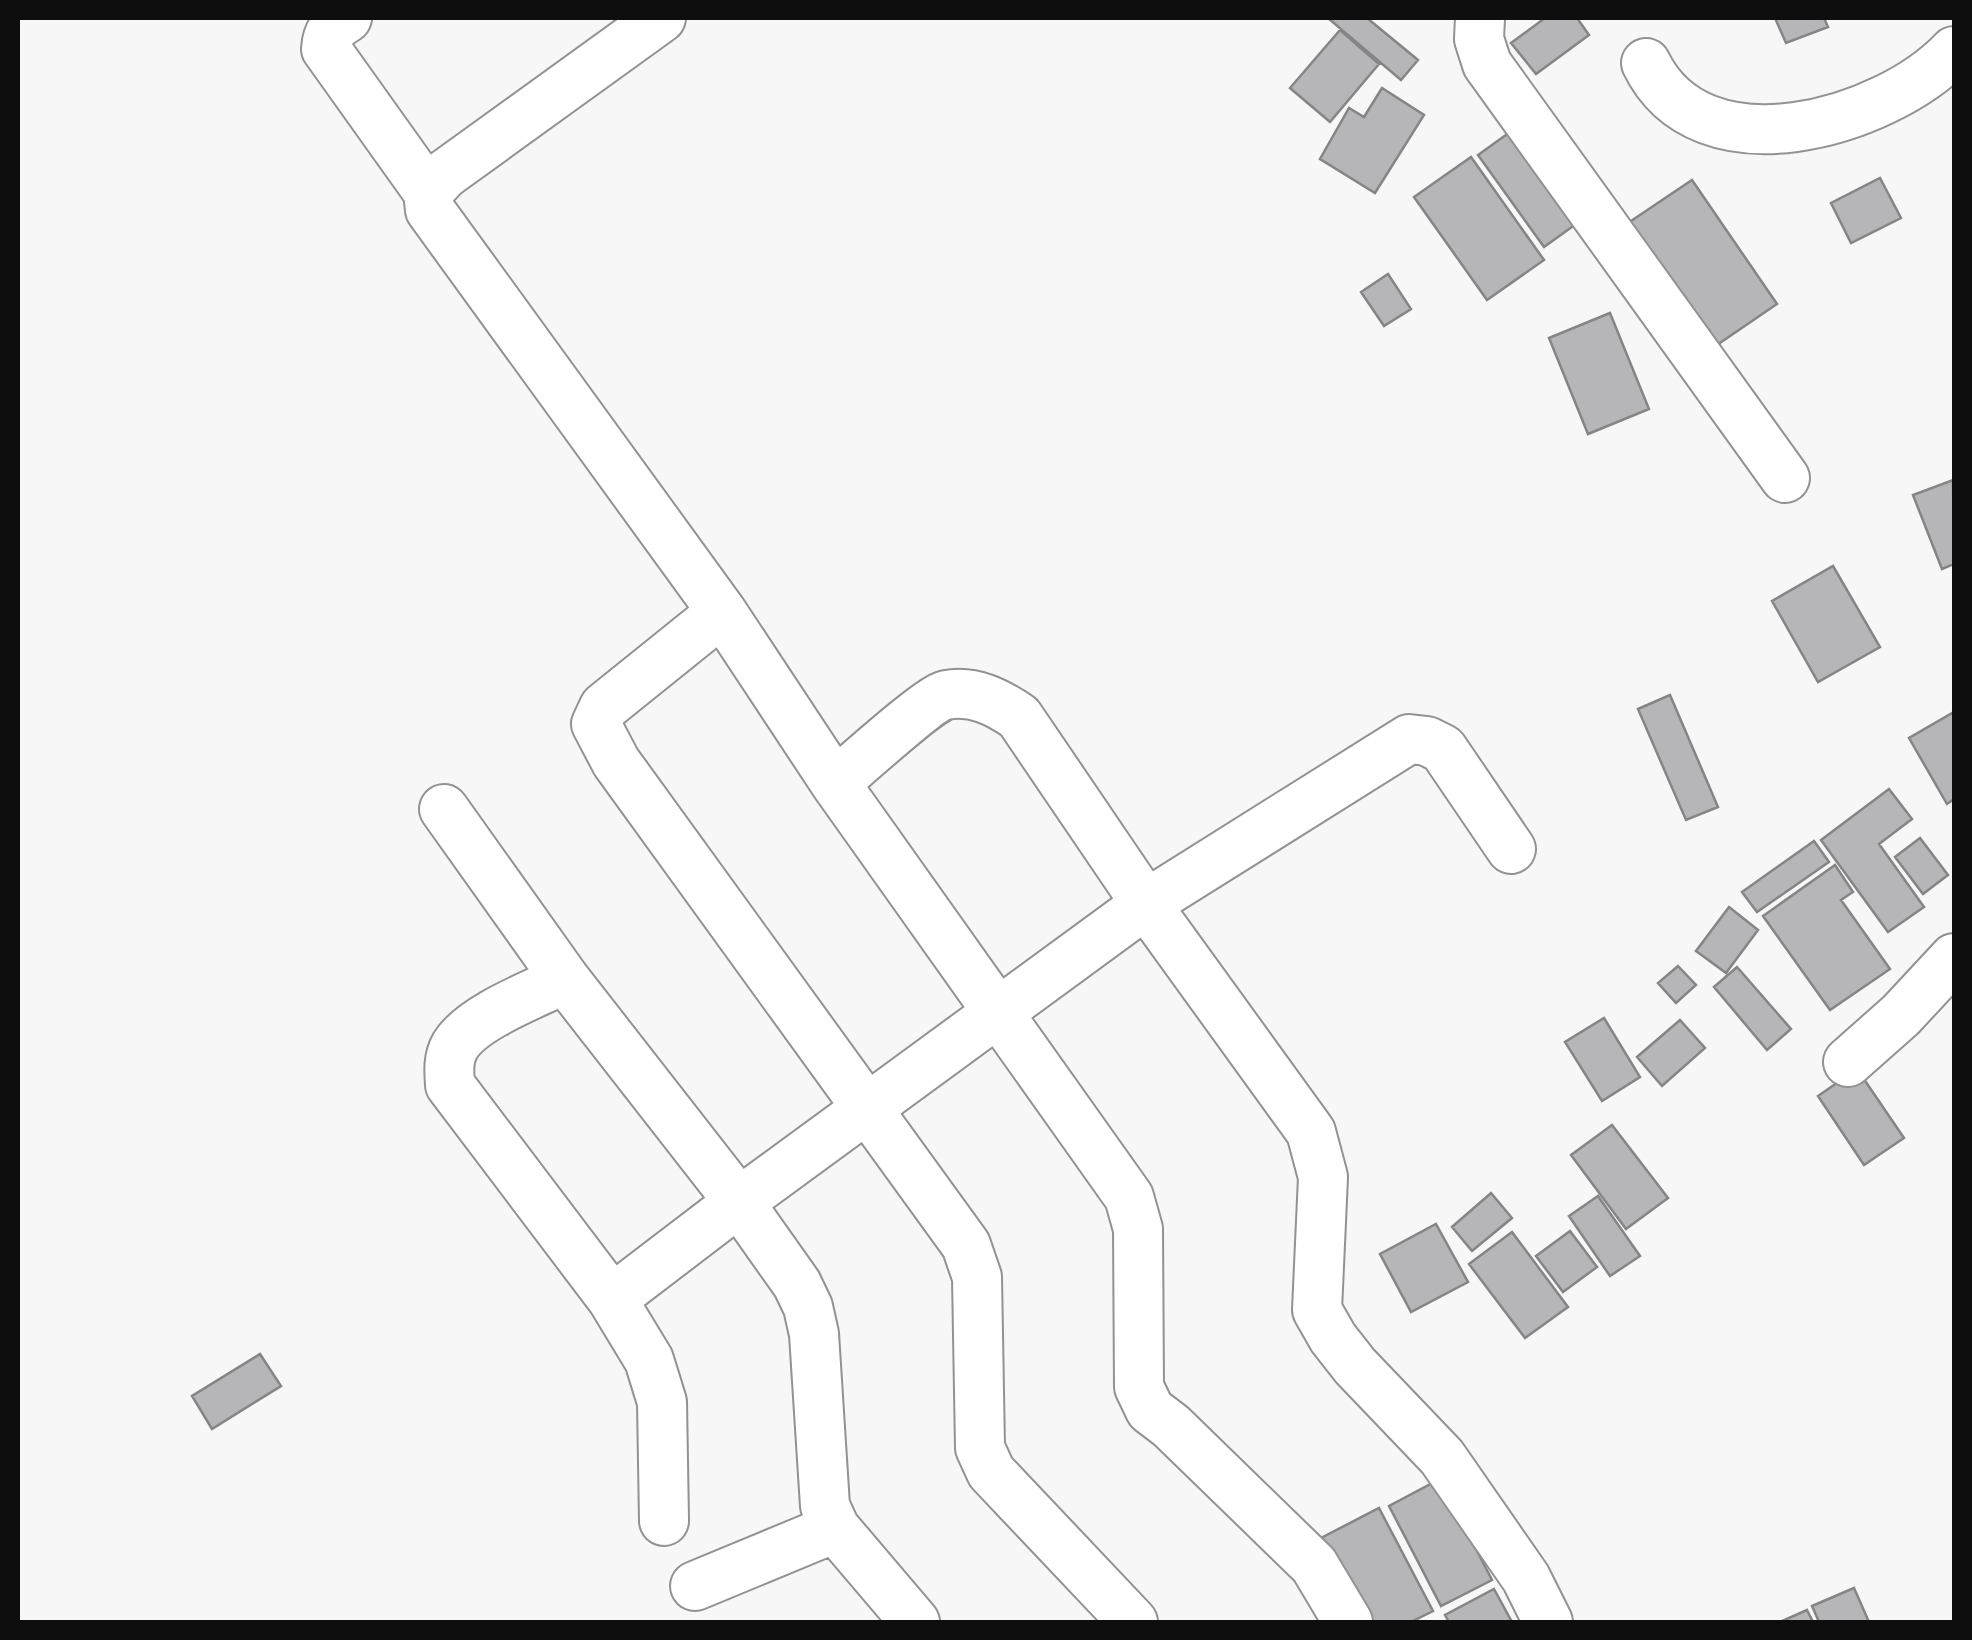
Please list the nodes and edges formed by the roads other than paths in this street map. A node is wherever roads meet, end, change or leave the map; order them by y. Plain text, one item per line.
1 (347, 18) edge
2 (661, 18) edge
3 (1480, 18) edge
4 (1954, 51) edge
5 (1646, 63) dead end
6 (428, 192) junction
7 (1785, 478) dead end
8 (722, 612) junction
9 (836, 783) junction
10 (444, 809) dead end
11 (1511, 849) dead end
12 (1146, 904) junction
13 (1954, 958) edge
14 (566, 979) junction
15 (998, 1011) junction
16 (1848, 1062) dead end
17 (868, 1108) junction
18 (739, 1202) junction
19 (612, 1300) junction
20 (664, 1521) dead end
21 (835, 1528) junction
22 (695, 1586) dead end
23 (915, 1622) edge
24 (1133, 1622) edge
25 (1348, 1622) edge
26 (1548, 1622) edge

1 - 6 street
2 - 6 street
3 - 7 street
4 - 5 street
6 - 8 street
8 - 9 street
8 - 17 street
9 - 12 street
9 - 15 street
10 - 14 street
11 - 12 street
12 - 15 street
12 - 26 street
13 - 16 street
14 - 18 street
14 - 19 street
15 - 17 street
15 - 25 street
17 - 18 street
17 - 24 street
18 - 19 street
18 - 21 street
19 - 20 street
21 - 22 street
21 - 23 street

